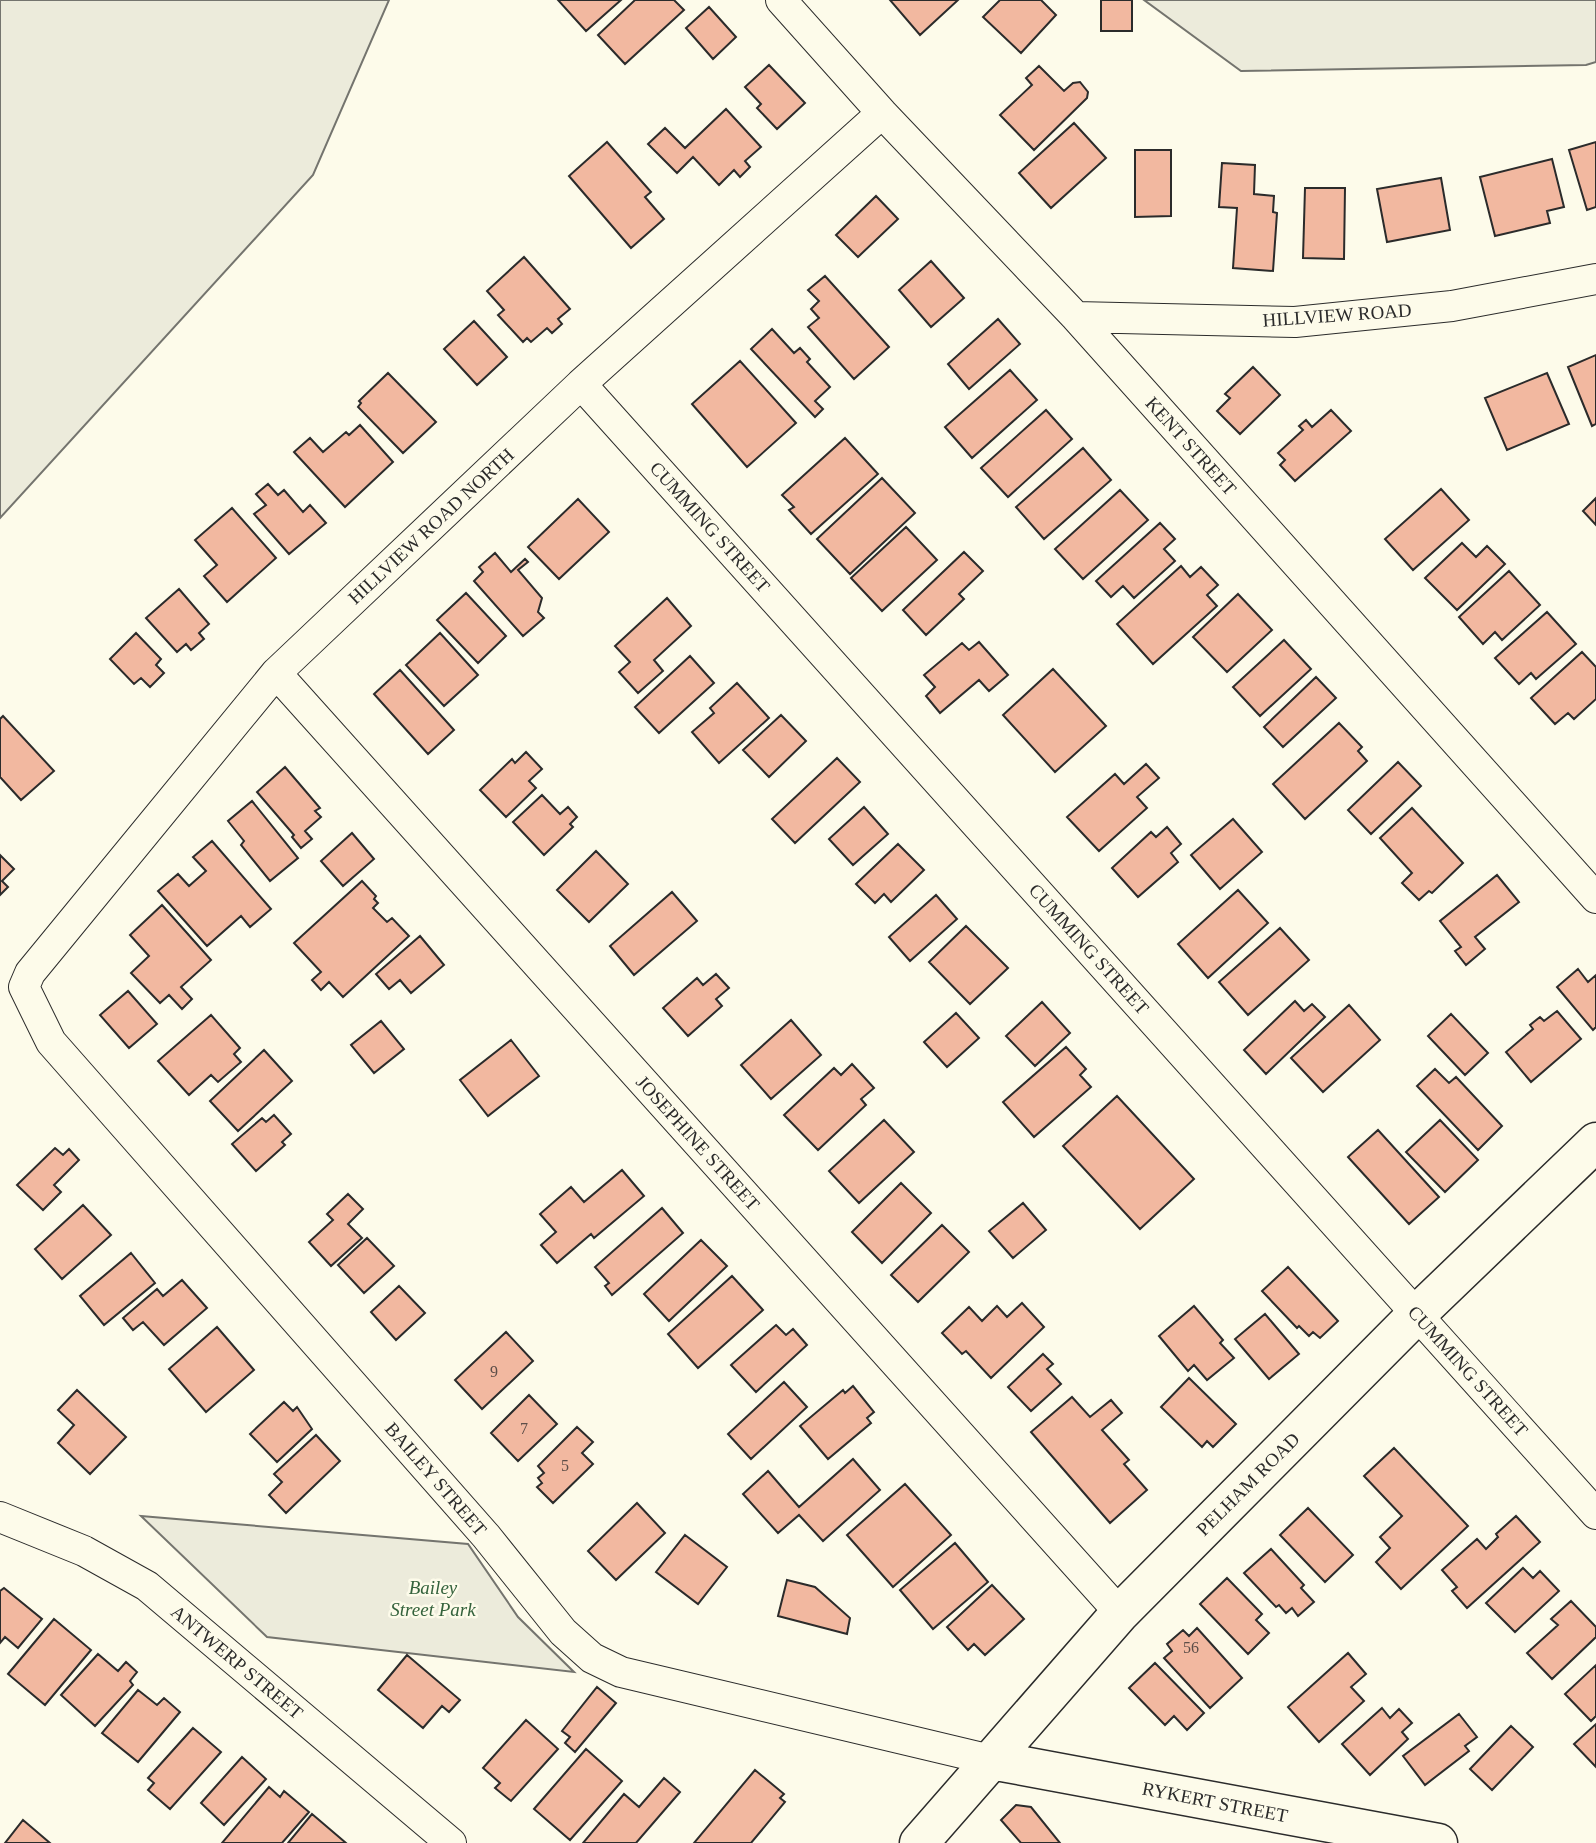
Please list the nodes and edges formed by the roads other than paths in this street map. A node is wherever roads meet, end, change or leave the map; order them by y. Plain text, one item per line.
1 (781, 0) edge
2 (882, 113) junction
3 (1596, 279) edge
4 (1076, 317) junction
5 (581, 384) junction
6 (276, 673) junction
7 (1596, 898) edge
8 (26, 981) joint
9 (1596, 1142) edge
10 (1417, 1314) junction
11 (1596, 1514) edge
12 (0, 1517) edge
13 (1120, 1614) junction
14 (991, 1760) junction
15 (1303, 1831) edge
16 (451, 1843) edge
17 (919, 1843) edge
18 (1438, 1843) edge

1 - 2 street, KENT STREET
2 - 4 street, KENT STREET
2 - 5 street, HILLVIEW ROAD NORTH
3 - 4 street, HILLVIEW ROAD
4 - 7 street, KENT STREET
5 - 6 street, HILLVIEW ROAD NORTH
5 - 10 street, CUMMING STREET
6 - 8 street, HILLVIEW ROAD NORTH
6 - 13 street, JOSEPHINE STREET
8 - 14 street, BAILEY STREET
9 - 10 main road, PELHAM ROAD
10 - 11 street, CUMMING STREET
10 - 13 main road, PELHAM ROAD
12 - 16 street, ANTWERP STREET
13 - 14 main road, PELHAM ROAD
14 - 15 main road, RYKERT STREET
14 - 17 main road, PELHAM ROAD
15 - 18 main road, RYKERT STREET

